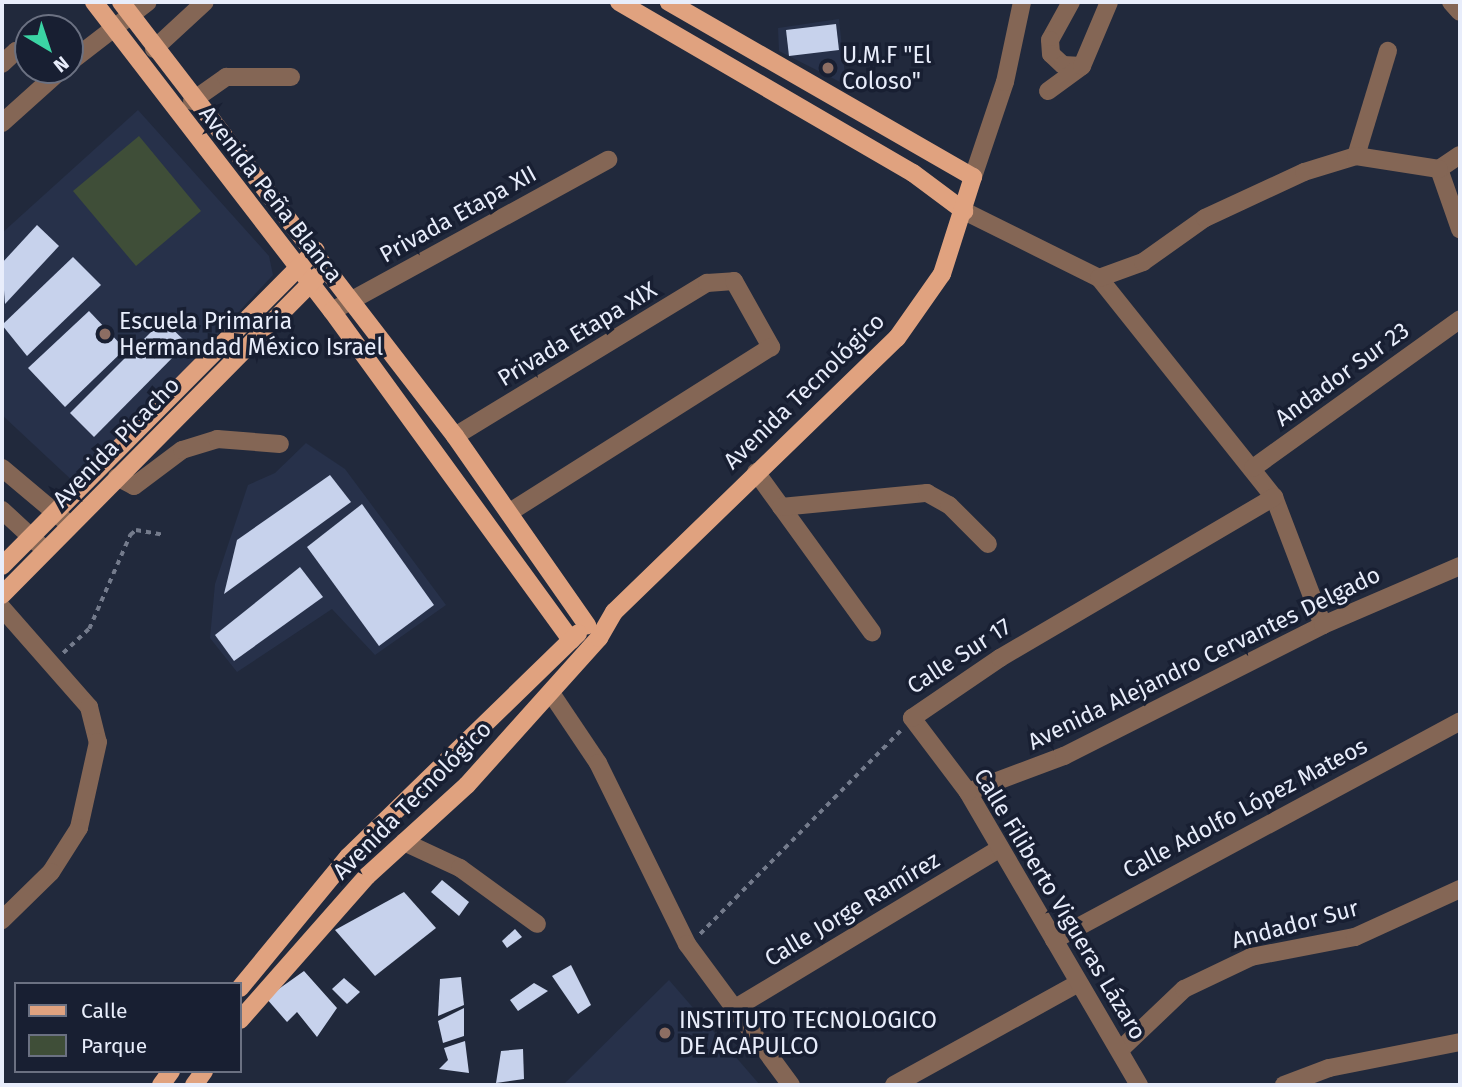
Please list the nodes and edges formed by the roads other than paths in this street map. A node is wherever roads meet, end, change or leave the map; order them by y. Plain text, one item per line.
1 (93, 2) edge
2 (121, 2) edge
3 (148, 2) edge
4 (205, 2) edge
5 (619, 2) edge
6 (669, 2) edge
7 (1022, 2) edge
8 (1070, 2) edge
9 (1110, 2) edge
10 (1451, 2) edge
11 (1460, 12) edge
12 (131, 17) junction
13 (110, 26) junction
14 (84, 49) edge
15 (154, 49) junction
16 (1388, 51) dead end
17 (1082, 66) junction
18 (291, 77) dead end
19 (42, 84) edge
20 (1048, 90) dead end
21 (192, 101) junction
22 (2, 123) edge
23 (1460, 155) edge
24 (1356, 156) junction
25 (608, 160) dead end
26 (1438, 169) junction
27 (973, 177) junction
28 (964, 211) junction
29 (1460, 229) edge
30 (316, 250) junction
31 (328, 267) junction
32 (295, 268) junction
33 (1099, 278) junction
34 (309, 284) junction
35 (353, 299) junction
36 (332, 311) junction
37 (1460, 319) edge
38 (455, 436) junction
39 (280, 444) dead end
40 (2, 468) edge
41 (1253, 468) junction
42 (756, 472) junction
43 (117, 477) junction
44 (1274, 497) junction
45 (781, 507) junction
46 (2, 510) edge
47 (55, 511) junction
48 (510, 512) junction
49 (70, 525) junction
50 (30, 537) junction
51 (988, 544) dead end
52 (45, 550) junction
53 (2, 566) edge
54 (1460, 566) edge
55 (2, 595) edge
56 (2, 608) edge
57 (1323, 625) junction
58 (593, 632) junction
59 (872, 632) dead end
60 (577, 647) junction
61 (551, 693) junction
62 (912, 718) joint
63 (1460, 721) edge
64 (968, 792) junction
65 (404, 842) junction
66 (997, 850) junction
67 (1460, 889) edge
68 (2, 920) edge
69 (537, 924) dead end
70 (1054, 940) junction
71 (1077, 984) junction
72 (242, 986) edge
73 (732, 1010) junction
74 (242, 1018) edge
75 (1460, 1042) edge
76 (1121, 1049) junction
77 (790, 1085) edge
78 (894, 1085) edge
79 (1139, 1085) edge
80 (1284, 1085) edge

1 - 13 main road, Avenida Peña Blanca
2 - 12 main road, Avenida Peña Blanca
3 - 12 street
4 - 15 street
5 - 28 main road
6 - 27 main road
7 - 27 street
8 - 17 street
9 - 17 street
10 - 11 street
12 - 13 street
12 - 15 main road, Avenida Peña Blanca
13 - 14 street
13 - 32 main road, Avenida Peña Blanca
15 - 21 main road, Avenida Peña Blanca
16 - 24 street
17 - 20 street
18 - 21 street
19 - 22 street
21 - 30 main road, Avenida Peña Blanca
23 - 26 street
24 - 26 street
24 - 33 street
25 - 35 street, Privada Etapa XII
26 - 29 street
27 - 28 main road, Avenida Tecnológico
28 - 33 street
28 - 42 main road, Avenida Tecnológico
30 - 31 main road, Avenida Peña Blanca
30 - 32 main road, Avenida Picacho
31 - 34 main road, Avenida Picacho
31 - 35 main road, Avenida Peña Blanca
32 - 34 main road, Avenida Peña Blanca
32 - 47 main road, Avenida Picacho
33 - 41 street
34 - 36 main road, Avenida Peña Blanca
34 - 43 main road, Avenida Picacho
35 - 36 street, Privada Etapa XII
35 - 38 main road, Avenida Peña Blanca
36 - 60 main road, Avenida Peña Blanca
37 - 41 street, Andador Sur 23
38 - 48 main road, Avenida Peña Blanca
38 - 48 street, Privada Etapa XIX
39 - 43 street
40 - 47 street
41 - 44 street
42 - 45 street
42 - 58 main road, Avenida Tecnológico
43 - 49 main road, Avenida Picacho
44 - 57 street
44 - 62 street, Calle Sur 17
45 - 51 street
45 - 59 street
46 - 50 street
47 - 49 street
47 - 50 main road, Avenida Picacho
48 - 58 main road, Avenida Peña Blanca
49 - 52 main road, Avenida Picacho
50 - 52 street
50 - 53 main road, Avenida Picacho
52 - 55 main road, Avenida Picacho
54 - 57 street, Avenida Alejandro Cervantes Delgado
56 - 68 street
57 - 64 street, Avenida Alejandro Cervantes Delgado
58 - 60 main road, Avenida Tecnológico
60 - 61 main road, Avenida Tecnológico
60 - 72 main road, Avenida Tecnológico
61 - 65 main road, Avenida Tecnológico
61 - 73 street
62 - 64 street, Calle Filiberto Vigueras Lázaro
63 - 70 street, Calle Adolfo López Mateos
64 - 66 street, Calle Filiberto Vigueras Lázaro
65 - 69 street
65 - 74 main road, Avenida Tecnológico
66 - 70 street, Calle Filiberto Vigueras Lázaro
66 - 73 street, Calle Jorge Ramírez
67 - 76 street, Andador Sur
70 - 71 street, Calle Filiberto Vigueras Lázaro
71 - 76 street, Calle Filiberto Vigueras Lázaro
71 - 78 street
73 - 77 street
75 - 80 street
76 - 79 street, Calle Filiberto Vigueras Lázaro

